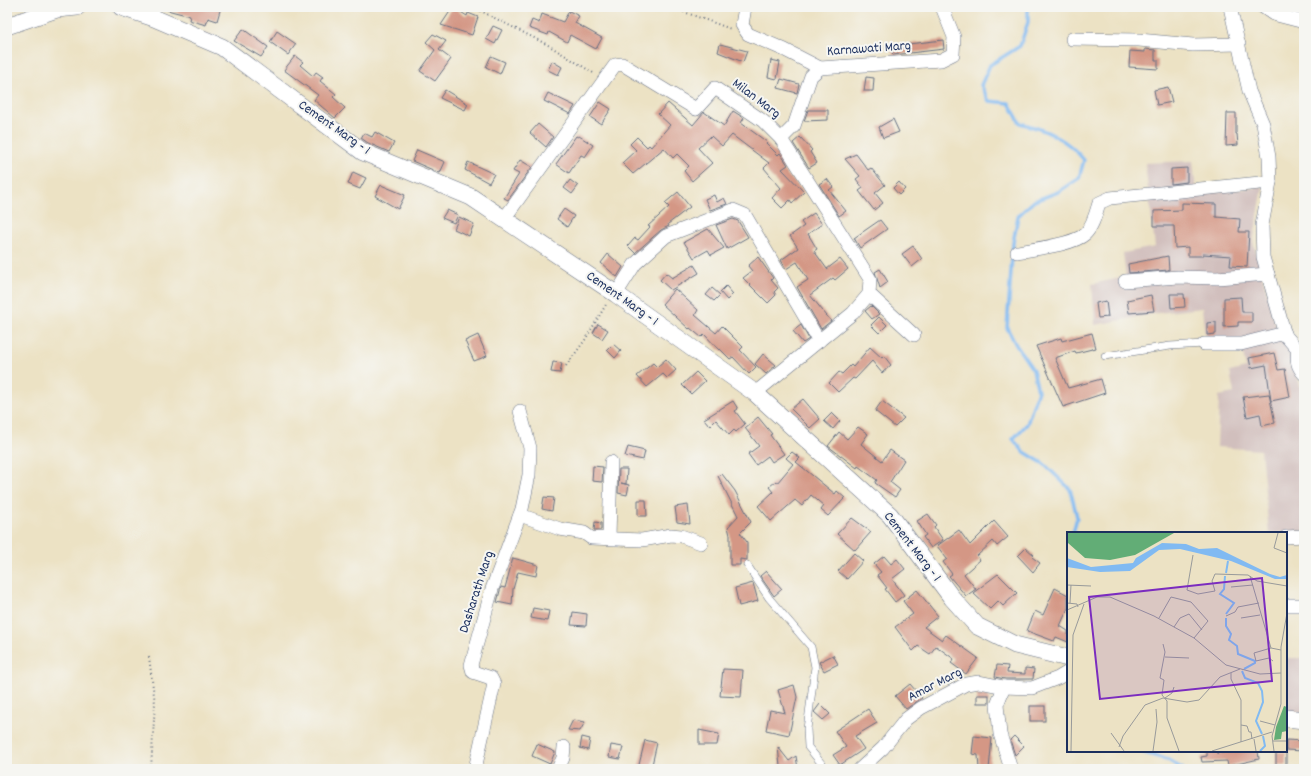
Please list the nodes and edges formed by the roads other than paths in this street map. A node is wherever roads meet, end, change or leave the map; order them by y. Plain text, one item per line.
1 (77, 7) edge
2 (121, 7) edge
3 (745, 7) edge
4 (942, 7) edge
5 (1230, 7) edge
6 (1263, 7) edge
7 (1304, 22) edge
8 (7, 26) edge
9 (1072, 39) dead end
10 (1239, 44) junction
11 (820, 68) junction
12 (780, 139) junction
13 (1270, 182) junction
14 (504, 219) junction
15 (1017, 252) dead end
16 (1268, 274) junction
17 (1125, 281) dead end
18 (615, 293) junction
19 (869, 294) junction
20 (1285, 333) junction
21 (914, 335) dead end
22 (819, 341) junction
23 (1204, 344) joint
24 (1105, 356) dead end
25 (1304, 374) edge
26 (755, 393) junction
27 (520, 411) dead end
28 (611, 462) dead end
29 (520, 515) junction
30 (1304, 536) edge
31 (1287, 537) edge
32 (610, 538) junction
33 (701, 543) dead end
34 (747, 565) dead end
35 (1287, 605) edge
36 (1304, 605) edge
37 (1067, 658) edge
38 (1067, 672) edge
39 (1004, 687) junction
40 (1287, 718) edge
41 (1304, 720) edge
42 (564, 747) dead end
43 (475, 769) edge
44 (558, 769) edge
45 (826, 769) edge
46 (860, 769) edge
47 (1011, 769) edge

1 - 8 street
2 - 14 street, Cement Marg - 1
3 - 11 street, Karnawati Marg
4 - 11 street, Karnawati Marg
5 - 10 street
6 - 7 street
9 - 10 street
10 - 13 street
11 - 12 street
12 - 14 street, Milan Marg
12 - 19 street, Milan Marg
13 - 15 street
13 - 16 street
14 - 18 street, Cement Marg - 1
16 - 17 street
16 - 20 street
18 - 22 street
18 - 26 street, Cement Marg - 1
19 - 21 street
19 - 22 street
20 - 23 street
20 - 25 street
22 - 26 street
23 - 24 lane
26 - 37 street, Cement Marg - 1
27 - 29 street, Dasharath Marg
28 - 32 street
29 - 32 street
29 - 43 street, Dasharath Marg
30 - 31 street
32 - 33 street
34 - 45 lane
35 - 36 street
38 - 39 street, Amar Marg
39 - 46 street, Amar Marg
39 - 47 street
40 - 41 street
42 - 44 street

